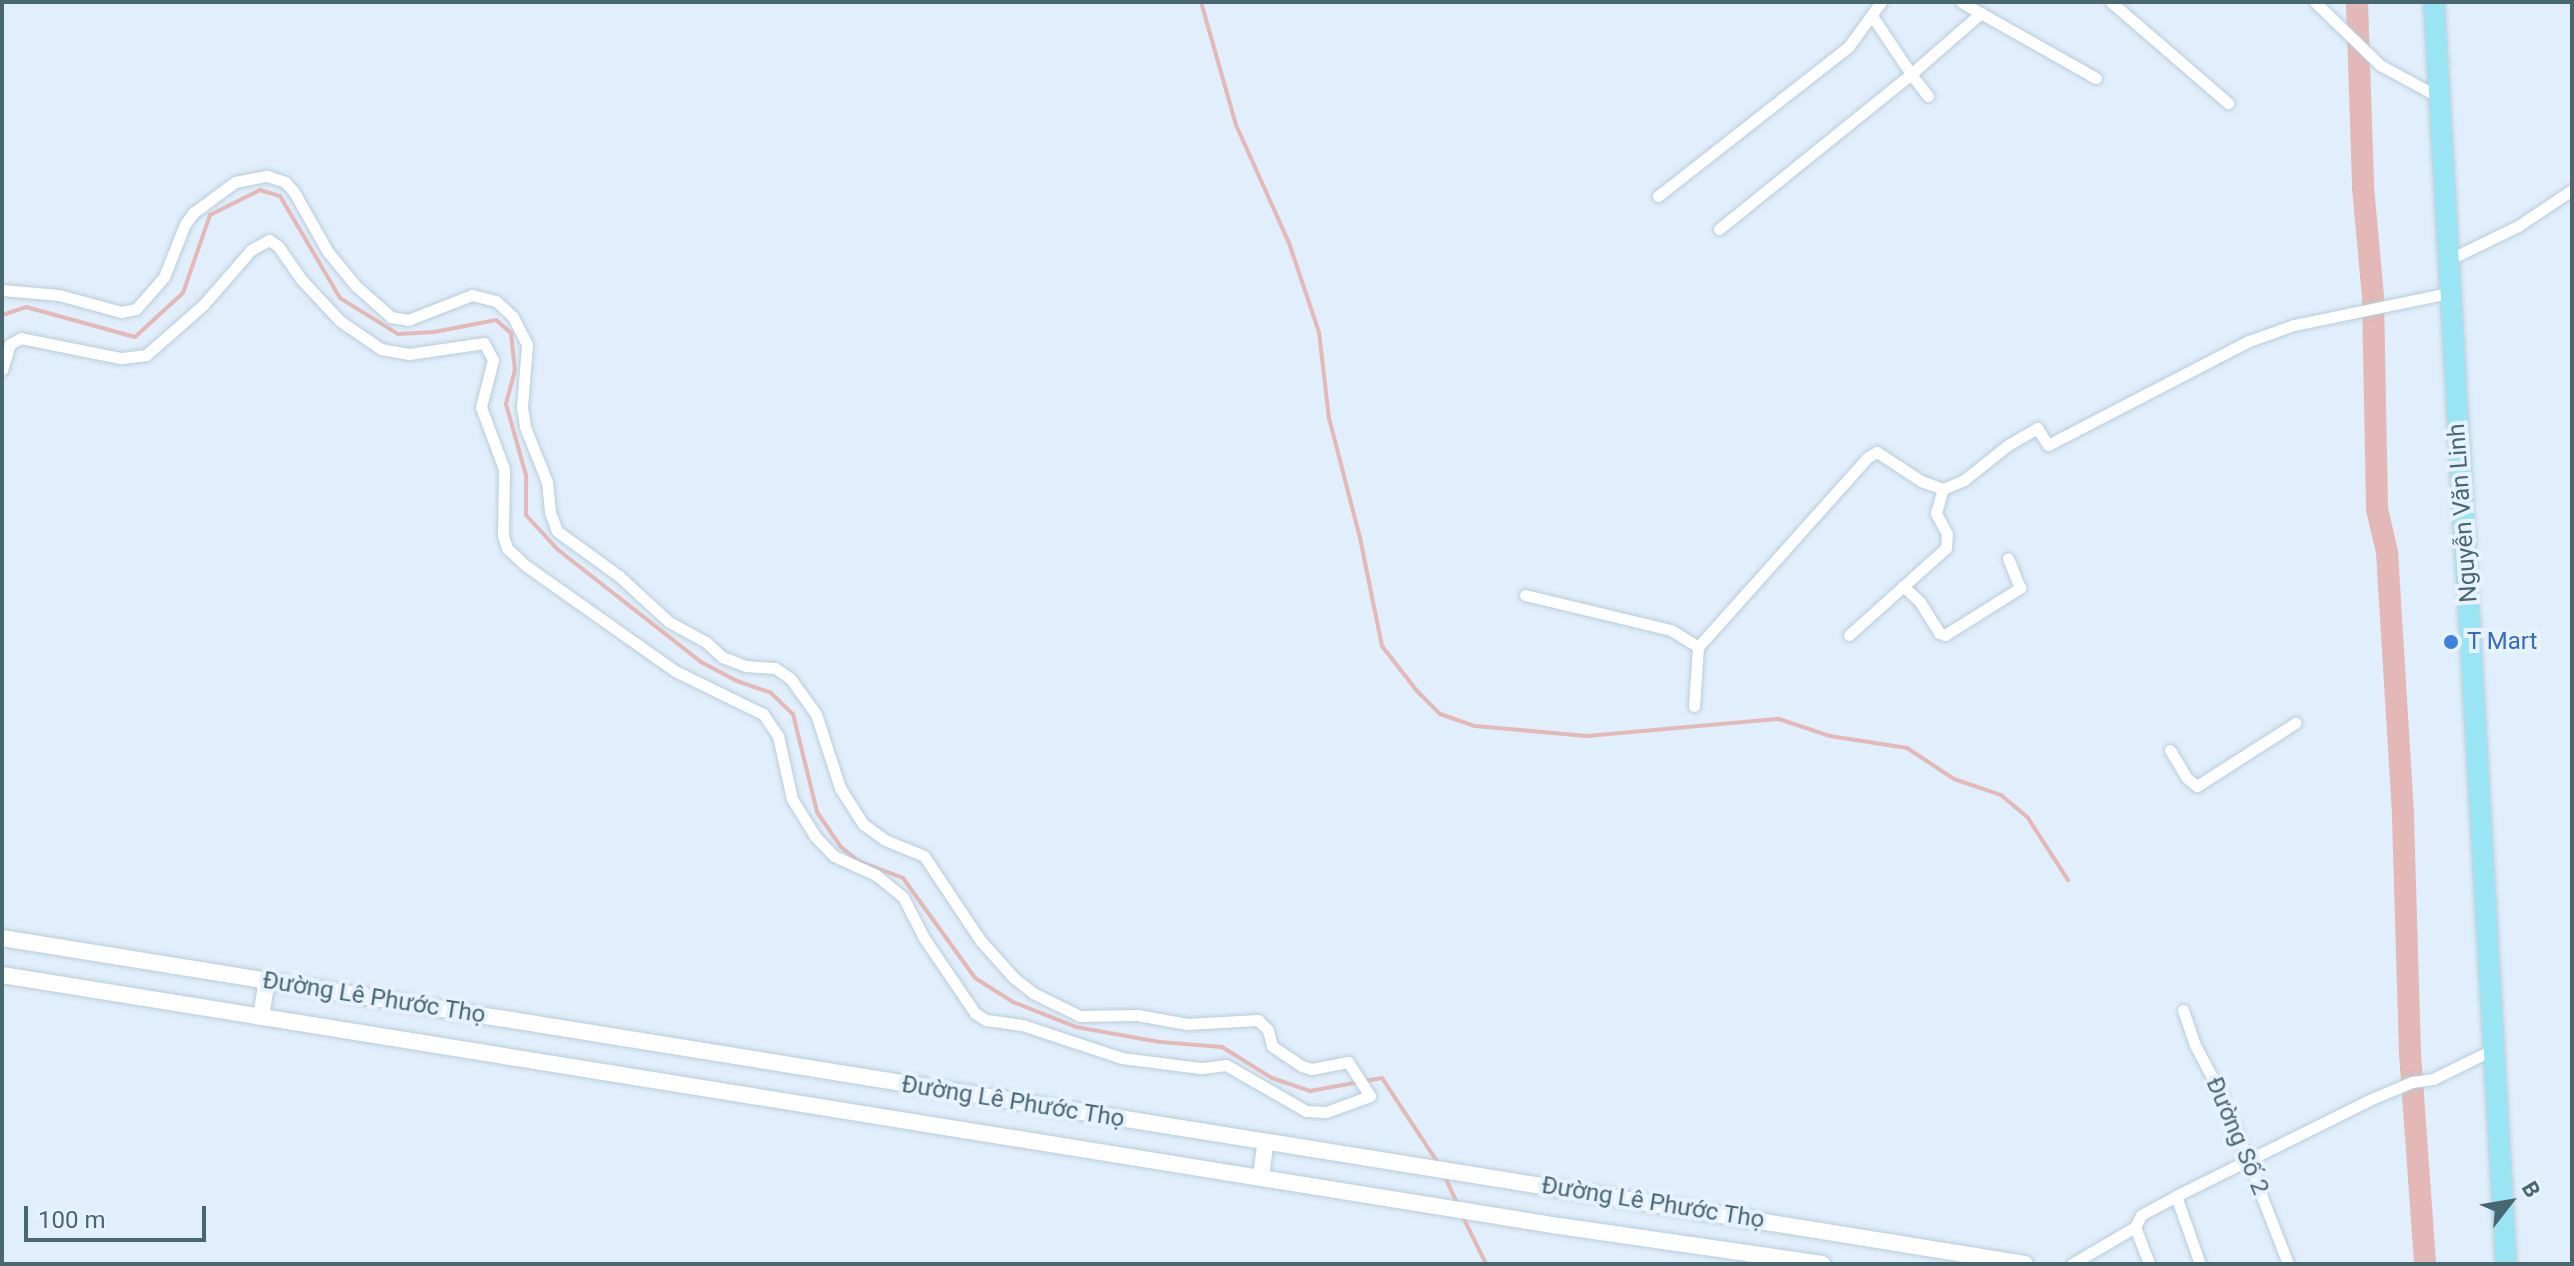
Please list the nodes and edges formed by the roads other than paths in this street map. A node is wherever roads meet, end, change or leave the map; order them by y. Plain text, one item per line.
1 (1881, 2) edge
2 (1961, 2) edge
3 (2111, 2) edge
4 (2315, 2) edge
5 (2434, 2) edge
6 (1981, 13) junction
7 (1872, 16) junction
8 (1911, 74) junction
9 (2096, 78) dead end
10 (1928, 96) dead end
11 (2437, 96) junction
12 (2228, 103) dead end
13 (2572, 190) edge
14 (1658, 196) dead end
15 (1719, 229) dead end
16 (2447, 260) junction
17 (2, 290) edge
18 (2449, 293) junction
19 (2, 370) edge
20 (1943, 489) junction
21 (2008, 558) dead end
22 (1903, 586) junction
23 (1525, 595) dead end
24 (1849, 635) dead end
25 (1698, 647) junction
26 (1694, 706) dead end
27 (2295, 723) dead end
28 (2170, 750) dead end
29 (2, 938) edge
30 (2, 975) edge
31 (267, 981) junction
32 (2183, 1010) dead end
33 (261, 1017) junction
34 (2494, 1049) junction
35 (1265, 1143) junction
36 (2248, 1157) junction
37 (1261, 1178) junction
38 (2176, 1196) junction
39 (2135, 1227) junction
40 (1987, 1261) edge
41 (2506, 1263) edge
42 (1822, 1264) edge
43 (2025, 1264) edge
44 (2072, 1264) edge
45 (2149, 1264) edge
46 (2200, 1264) edge
47 (2288, 1264) edge

1 - 7 street
2 - 6 street
3 - 12 street
4 - 11 street
5 - 11 highway, Nguyễn Văn Linh
6 - 8 street
6 - 9 street
7 - 8 street
7 - 14 street
8 - 10 street
8 - 15 street
11 - 16 highway, Nguyễn Văn Linh
13 - 16 street
16 - 18 highway, Nguyễn Văn Linh
17 - 19 street
18 - 20 street
18 - 34 highway, Nguyễn Văn Linh
20 - 22 street
20 - 25 street
21 - 22 street
22 - 24 street
23 - 25 street
25 - 26 street
27 - 28 street
29 - 31 street, Đường Lê Phước Thọ
30 - 33 street, Đường Lê Phước Thọ
31 - 33 street
31 - 35 street, Đường Lê Phước Thọ
32 - 36 street, Đường Số 2
33 - 37 street, Đường Lê Phước Thọ
34 - 36 street
34 - 41 highway, Nguyễn Văn Linh
35 - 37 street
35 - 40 street, Đường Lê Phước Thọ
36 - 38 street
36 - 47 street, Đường Số 2
37 - 42 street, Đường Lê Phước Thọ
38 - 39 street
38 - 46 street
39 - 44 street
39 - 45 street
40 - 43 street, Đường Lê Phước Thọ

